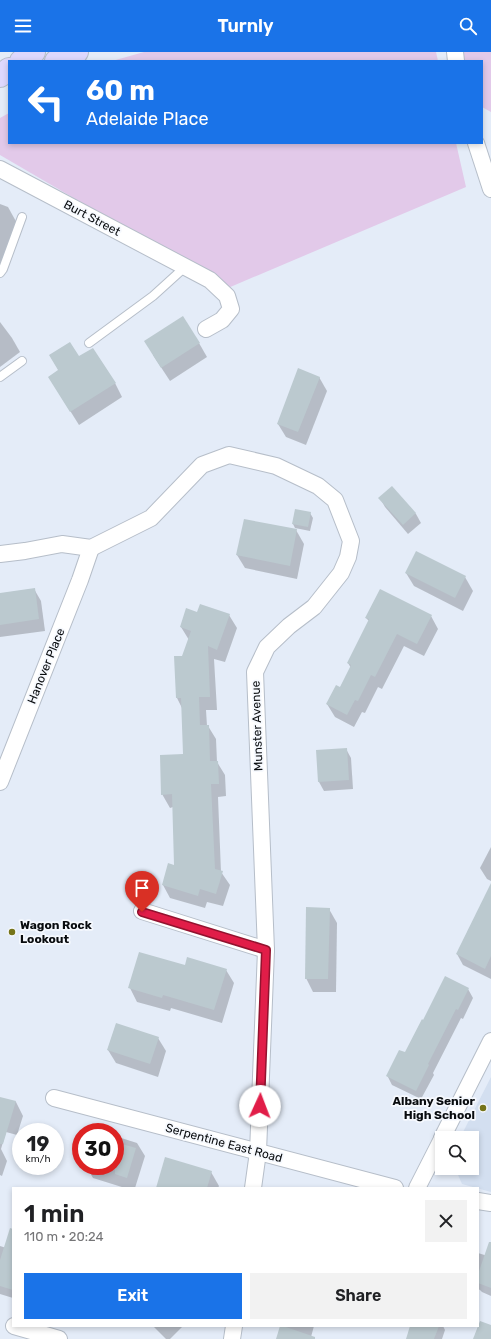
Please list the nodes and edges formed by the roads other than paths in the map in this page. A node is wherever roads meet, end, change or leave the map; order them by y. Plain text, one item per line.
1 (34, 52) edge
2 (77, 52) edge
3 (22, 60) edge
4 (58, 60) edge
5 (476, 144) edge
6 (0, 169) edge
7 (491, 189) edge
8 (22, 217) dead end
9 (185, 267) junction
10 (0, 273) edge
11 (206, 329) dead end
12 (89, 343) dead end
13 (22, 361) dead end
14 (0, 377) edge
15 (91, 548) junction
16 (0, 554) edge
17 (0, 782) edge
18 (142, 912) dead end
19 (266, 950) junction
20 (491, 1041) edge
21 (54, 1098) dead end
22 (446, 1131) edge
23 (258, 1152) junction
24 (435, 1152) edge
25 (253, 1187) edge
26 (391, 1187) edge
27 (418, 1187) edge
28 (479, 1201) edge
29 (491, 1203) edge
30 (0, 1322) edge
31 (12, 1326) edge
32 (17, 1327) edge
33 (234, 1327) edge
34 (60, 1339) edge
35 (232, 1339) edge

1 - 3 main road
2 - 4 main road
5 - 7 street
6 - 9 street, Burt Street
8 - 10 lane
9 - 11 street, Burt Street
9 - 12 lane
13 - 14 lane
15 - 16 street
15 - 17 street, Hanover Place
15 - 19 street, Munster Avenue
18 - 19 street
19 - 23 street, Munster Avenue
20 - 22 street
21 - 23 street, Serpentine East Road
23 - 25 street, Munster Avenue
23 - 26 street, Serpentine East Road
24 - 27 street
28 - 29 street
30 - 31 street
32 - 34 street
33 - 35 street

